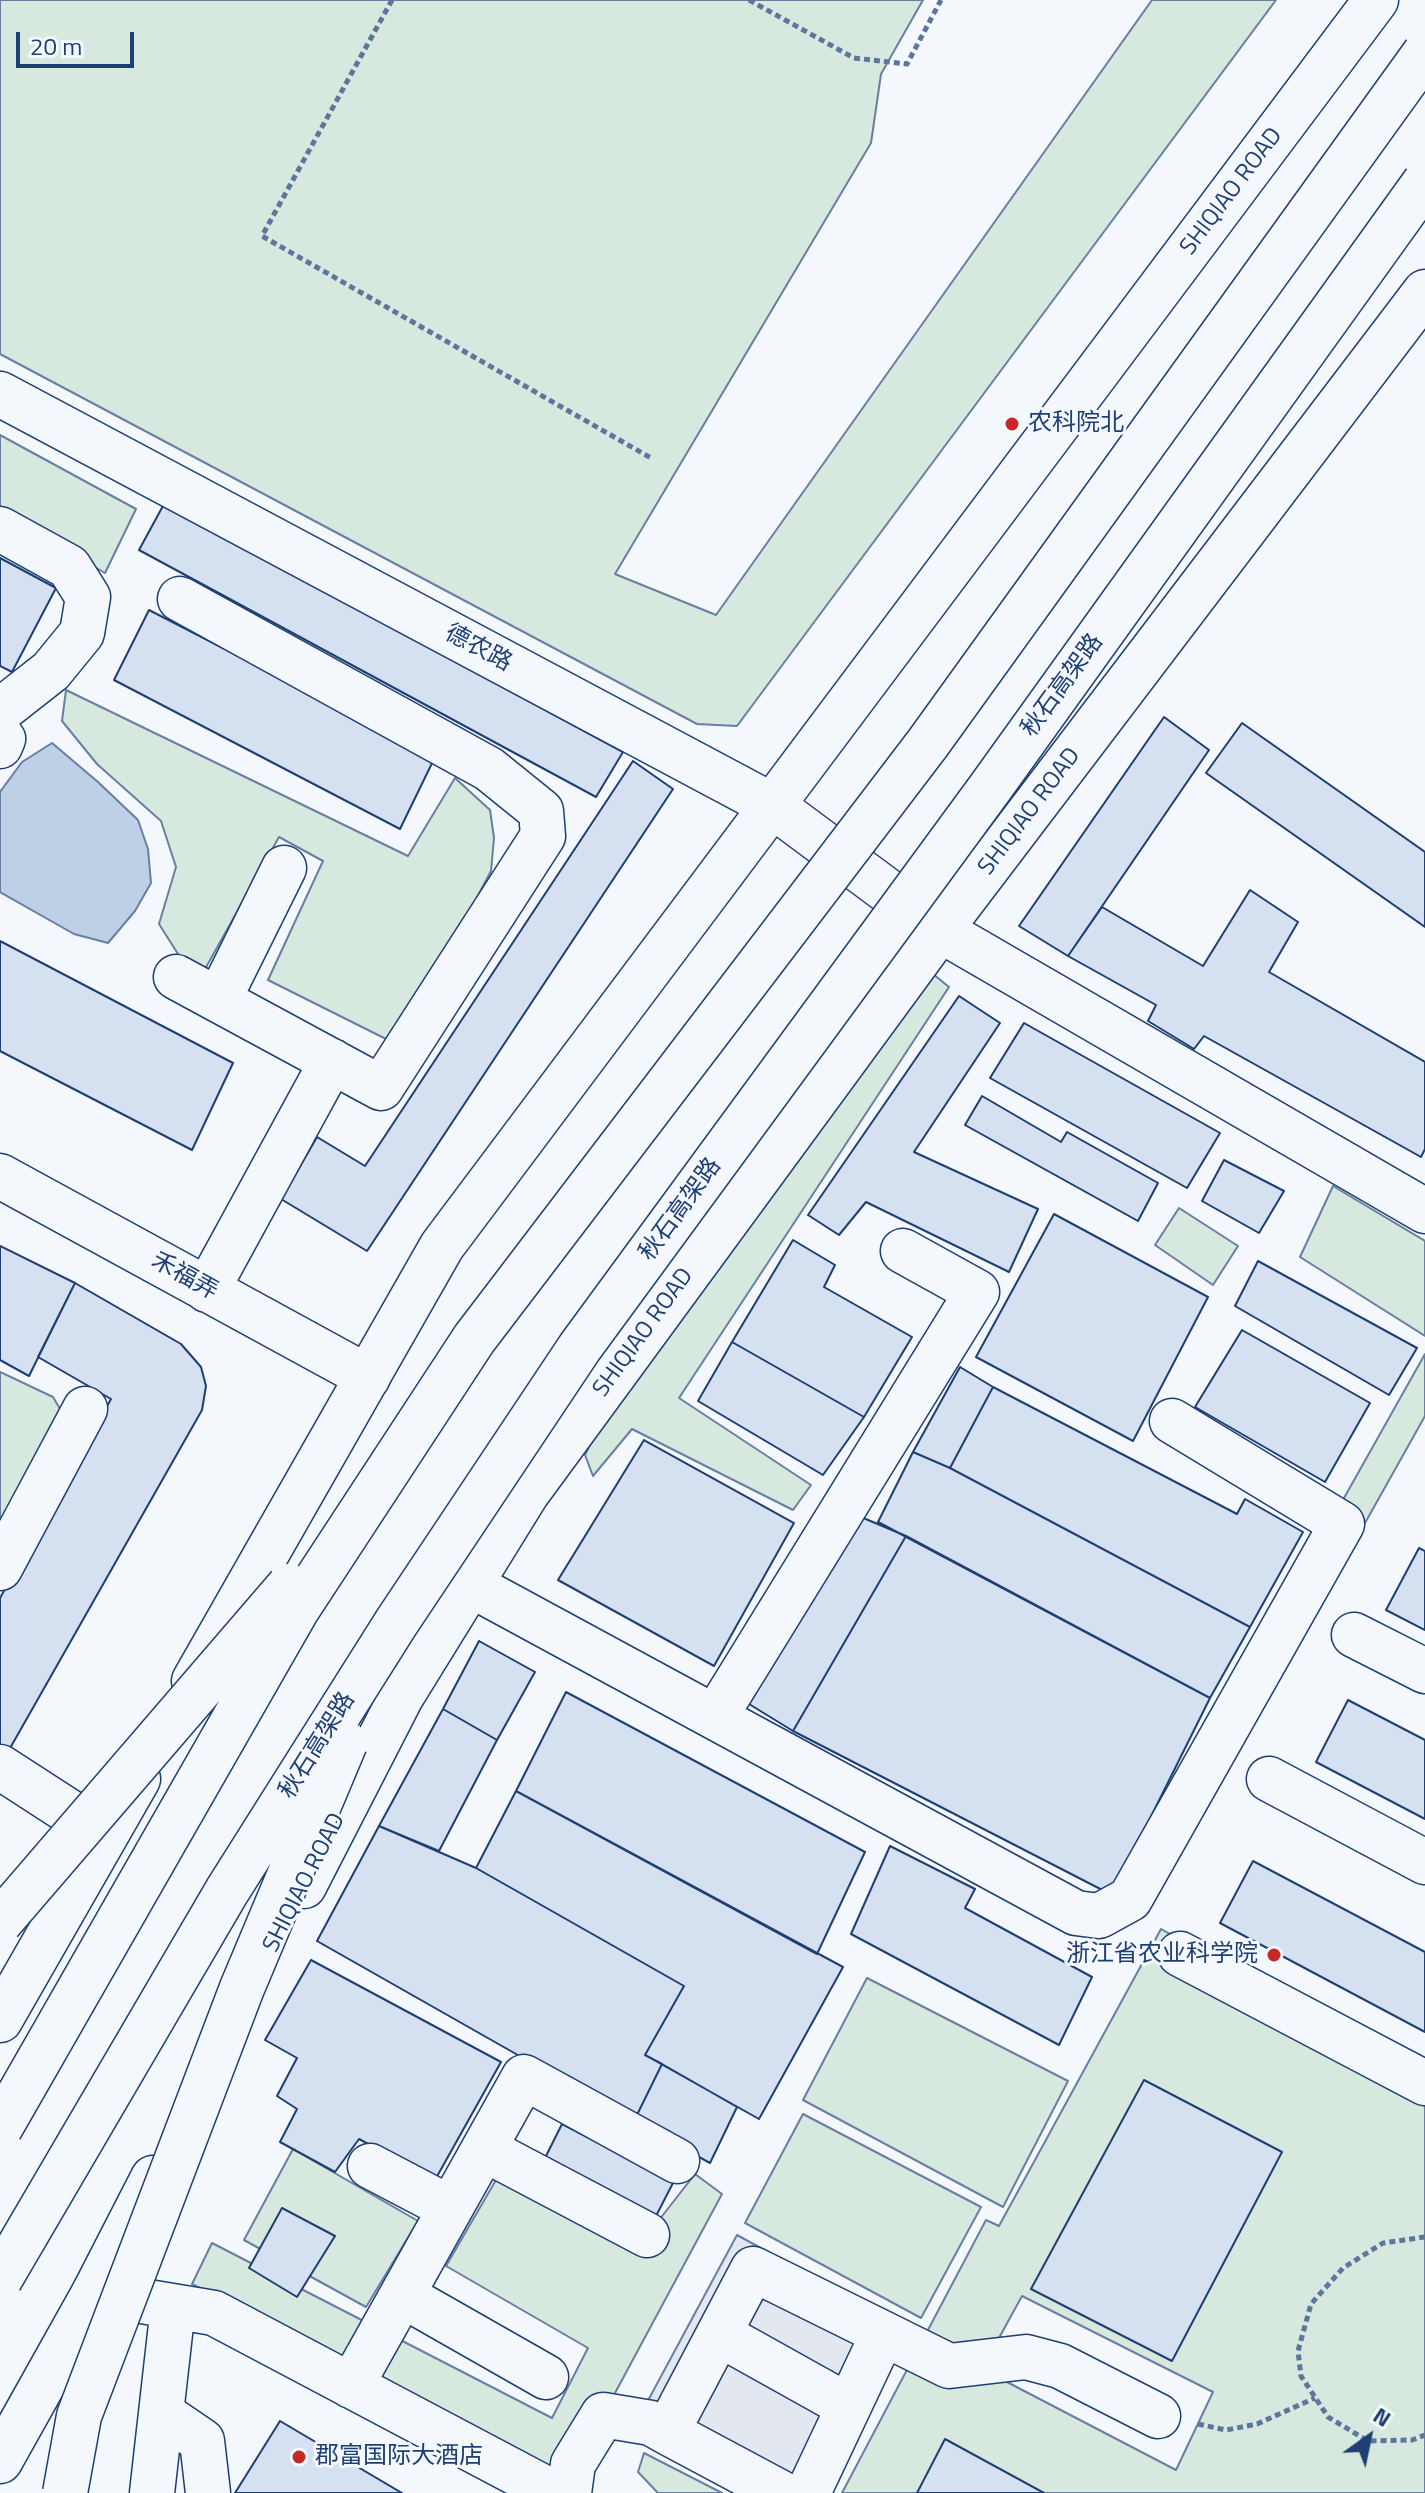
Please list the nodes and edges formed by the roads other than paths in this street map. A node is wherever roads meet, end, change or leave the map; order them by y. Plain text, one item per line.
1 (1376, 0) edge
2 (1425, 53) edge
3 (1425, 182) edge
4 (1425, 292) edge
5 (0, 394) edge
6 (0, 529) edge
7 (180, 599) dead end
8 (0, 711) edge
9 (0, 735) edge
10 (0, 746) edge
11 (773, 806) junction
12 (284, 868) dead end
13 (940, 930) junction
14 (176, 977) dead end
15 (219, 999) junction
16 (332, 1061) junction
17 (0, 1176) edge
18 (1425, 1211) edge
19 (903, 1251) dead end
20 (207, 1290) junction
21 (368, 1377) junction
22 (85, 1409) dead end
23 (1172, 1421) dead end
24 (382, 1478) junction
25 (0, 1568) edge
26 (471, 1585) junction
27 (396, 1623) junction
28 (1354, 1635) dead end
29 (1425, 1671) edge
30 (715, 1717) junction
31 (0, 1767) edge
32 (1269, 1779) dead end
33 (105, 1835) junction
34 (1425, 1862) edge
35 (0, 1922) edge
36 (1180, 1954) dead end
37 (0, 2020) edge
38 (1425, 2083) edge
39 (0, 2128) edge
40 (484, 2149) junction
41 (677, 2161) dead end
42 (370, 2166) dead end
43 (450, 2208) junction
44 (647, 2235) dead end
45 (0, 2279) edge
46 (94, 2293) junction
47 (402, 2295) junction
48 (173, 2307) junction
49 (719, 2334) junction
50 (883, 2334) junction
51 (546, 2377) dead end
52 (351, 2386) junction
53 (848, 2406) junction
54 (161, 2413) junction
55 (1158, 2416) road end
56 (667, 2432) junction
57 (0, 2461) edge
58 (65, 2493) edge
59 (152, 2493) edge
60 (208, 2493) edge
61 (554, 2493) edge
62 (569, 2493) edge
63 (781, 2493) edge
64 (808, 2493) edge

1 - 11 main road, SHIQIAO ROAD
2 - 24 main road, bridge
3 - 27 main road, 秋石高架路, bridge
4 - 13 main road, SHIQIAO ROAD
5 - 11 main road, 德农路
6 - 8 main road
7 - 16 main road
9 - 10 main road
11 - 13 main road, 德农路
11 - 21 main road, SHIQIAO ROAD
12 - 15 main road
13 - 18 main road, 德农路
13 - 26 main road, SHIQIAO ROAD
14 - 15 main road
15 - 16 main road
16 - 20 main road
17 - 20 main road, 禾福弄
19 - 30 main road
20 - 21 main road, 禾福弄
21 - 33 main road, SHIQIAO ROAD
22 - 25 main road
23 - 30 main road
24 - 35 main road, bridge
24 - 39 main road, bridge
26 - 30 main road
26 - 46 main road, SHIQIAO ROAD
27 - 45 main road, 秋石高架路, bridge
27 - 58 main road, bridge
28 - 29 main road
31 - 33 main road
32 - 34 main road
33 - 37 main road, SHIQIAO ROAD
36 - 38 main road
40 - 41 main road
40 - 43 main road
40 - 44 main road
42 - 43 main road
43 - 47 main road
46 - 48 main road
46 - 57 main road, SHIQIAO ROAD
47 - 51 main road
47 - 52 main road
48 - 52 main road
48 - 54 main road
49 - 50 main road
49 - 53 main road
49 - 56 main road
50 - 53 main road
50 - 55 main road
52 - 61 main road
53 - 64 main road
54 - 59 main road
54 - 60 main road
56 - 62 main road
56 - 63 main road

